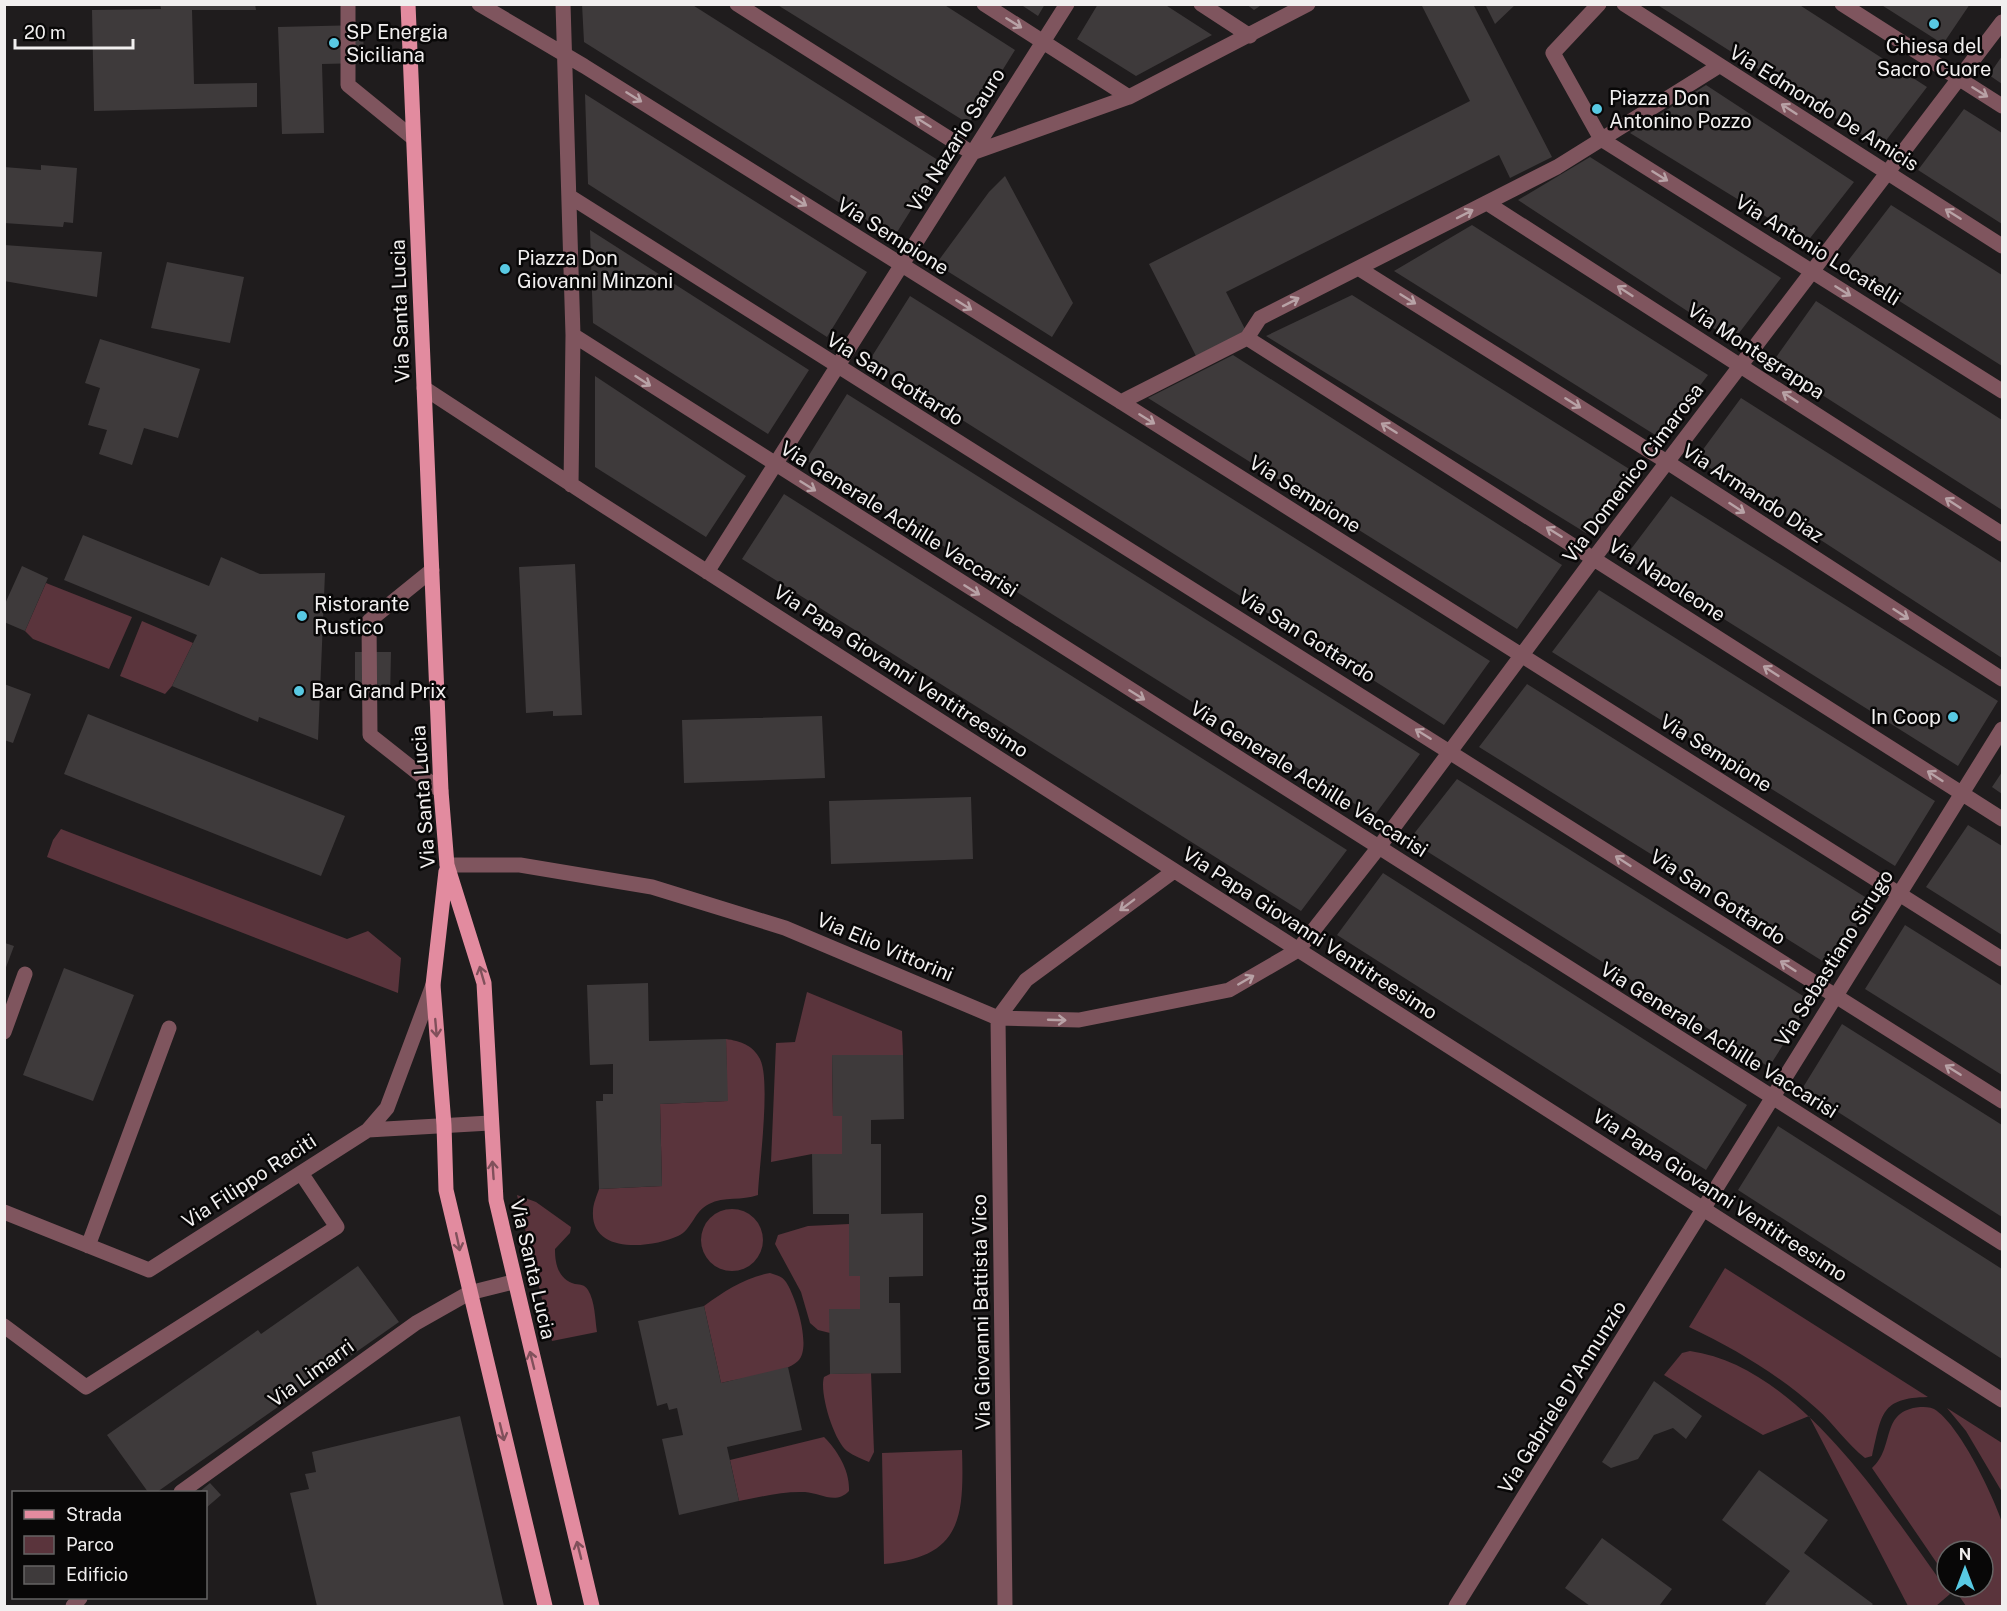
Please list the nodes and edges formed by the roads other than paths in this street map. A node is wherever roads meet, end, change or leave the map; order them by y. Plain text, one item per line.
1 (348, 4) edge
2 (408, 4) edge
3 (479, 4) edge
4 (563, 4) edge
5 (737, 4) edge
6 (984, 4) edge
7 (1066, 4) edge
8 (1201, 4) edge
9 (1308, 4) edge
10 (1599, 4) edge
11 (1624, 4) edge
12 (1842, 4) edge
13 (2002, 22) edge
14 (1250, 36) junction
15 (1043, 42) junction
16 (563, 54) junction
17 (1719, 66) junction
18 (1959, 79) junction
19 (1129, 97) junction
20 (2002, 106) edge
21 (413, 138) junction
22 (1606, 142) junction
23 (972, 153) junction
24 (1887, 172) junction
25 (569, 196) junction
26 (1487, 203) junction
27 (2002, 246) edge
28 (901, 266) junction
29 (1358, 268) junction
30 (1812, 272) junction
31 (573, 335) junction
32 (1247, 338) junction
33 (1741, 365) junction
34 (837, 367) junction
35 (424, 388) junction
36 (2002, 392) edge
37 (1121, 402) junction
38 (1667, 462) junction
39 (775, 465) junction
40 (571, 485) junction
41 (2002, 534) edge
42 (1594, 558) junction
43 (432, 570) junction
44 (707, 572) junction
45 (1523, 656) junction
46 (2002, 679) edge
47 (2002, 729) edge
48 (1450, 750) junction
49 (441, 791) junction
50 (1962, 793) junction
51 (2002, 819) edge
52 (1379, 848) junction
53 (447, 865) junction
54 (1174, 871) junction
55 (1899, 893) junction
56 (1298, 950) junction
57 (2002, 959) edge
58 (25, 974) dead end
59 (432, 985) junction
60 (1836, 997) junction
61 (998, 1018) junction
62 (169, 1028) dead end
63 (4, 1032) edge
64 (1772, 1099) junction
65 (2002, 1101) edge
66 (490, 1123) junction
67 (444, 1125) junction
68 (368, 1131) junction
69 (301, 1173) junction
70 (1704, 1210) junction
71 (4, 1212) edge
72 (2002, 1243) edge
73 (88, 1246) junction
74 (513, 1282) junction
75 (469, 1293) junction
76 (4, 1326) edge
77 (2002, 1400) edge
78 (182, 1491) edge
79 (545, 1606) edge
80 (592, 1606) edge
81 (1005, 1606) edge
82 (1456, 1606) edge

1 - 21 street
2 - 21 main road, Via Santa Lucia
3 - 16 street, Via Sempione
4 - 16 street
23 -> 5 street
6 -> 15 street
7 - 15 street, Via Nazario Sauro
8 - 14 street
9 - 14 street
10 - 22 street
11 - 17 street, Via Edmondo De Amicis
12 - 18 street
13 - 18 street, Via Domenico Cimarosa
14 - 19 street
15 - 19 street
15 - 23 street, Via Nazario Sauro
16 - 25 street
16 -> 28 street, Via Sempione
17 - 22 street
24 -> 17 street, Via Edmondo De Amicis
18 -> 20 street
18 - 24 street, Via Domenico Cimarosa
19 - 23 street
21 - 35 main road, Via Santa Lucia
22 - 26 street
22 -> 30 street, Via Antonio Locatelli
23 - 28 street, Via Nazario Sauro
27 -> 24 street, Via Edmondo De Amicis
24 - 30 street, Via Domenico Cimarosa
25 - 31 street
25 - 34 street, Via San Gottardo
29 -> 26 street
33 -> 26 street, Via Montegrappa
28 - 34 street, Via Nazario Sauro
28 -> 37 street, Via Sempione
32 -> 29 street
29 -> 38 street, Via Armando Diaz
30 - 33 street, Via Domenico Cimarosa
30 -> 36 street, Via Antonio Locatelli
31 -> 39 street, Via Generale Achille Vaccarisi
31 - 40 street
32 - 37 street
42 -> 32 street, Via Napoleone
33 - 38 street, Via Domenico Cimarosa
41 -> 33 street, Via Montegrappa
34 - 39 street, Via Nazario Sauro
48 -> 34 street, Via San Gottardo
35 - 40 street, Via Papa Giovanni Ventitreesimo
35 - 43 main road, Via Santa Lucia
37 -> 45 street, Via Sempione
38 - 42 street, Via Domenico Cimarosa
38 -> 46 street, Via Armando Diaz
39 - 44 street, Via Nazario Sauro
39 -> 52 street, Via Generale Achille Vaccarisi
40 - 44 street, Via Papa Giovanni Ventitreesimo
42 - 45 street, Via Domenico Cimarosa
50 -> 42 street, Via Napoleone
43 - 49 main road, Via Santa Lucia
43 - 49 street
44 - 54 street, Via Papa Giovanni Ventitreesimo
45 - 48 street, Via Domenico Cimarosa
45 - 55 street, Via Sempione
47 - 50 street, Via Sebastiano Sirugo
48 - 52 street, Via Domenico Cimarosa
60 -> 48 street, Via San Gottardo
49 - 53 main road, Via Santa Lucia
50 - 51 street, Via Napoleone
50 - 55 street, Via Sebastiano Sirugo
52 - 56 street, Via Domenico Cimarosa
52 - 64 street, Via Generale Achille Vaccarisi
53 - 59 main road
53 - 61 street, Via Elio Vittorini
66 -> 53 main road, Via Santa Lucia
54 - 56 street, Via Papa Giovanni Ventitreesimo
54 -> 61 street
55 - 57 street, Via Sempione
55 - 60 street, Via Sebastiano Sirugo
61 -> 56 street, Via Elio Vittorini
56 - 70 street, Via Papa Giovanni Ventitreesimo
58 - 63 street
59 -> 67 main road
59 - 68 street, Via Filippo Raciti
60 - 64 street, Via Sebastiano Sirugo
65 -> 60 street, Via San Gottardo
61 - 81 street, Via Giovanni Battista Vico
62 - 73 street
64 - 70 street, Via Sebastiano Sirugo
64 - 72 street, Via Generale Achille Vaccarisi
66 - 67 street
74 -> 66 main road, Via Santa Lucia
67 - 68 street
67 -> 75 main road
68 - 69 street, Via Filippo Raciti
69 - 73 street, Via Filippo Raciti
69 - 76 street
70 - 77 street, Via Papa Giovanni Ventitreesimo
70 - 82 street, Via Gabriele D'Annunzio
71 - 73 street, Via Filippo Raciti
74 - 75 street, Via Limarri
80 -> 74 main road, Via Santa Lucia
75 - 78 street, Via Limarri
75 -> 79 main road

